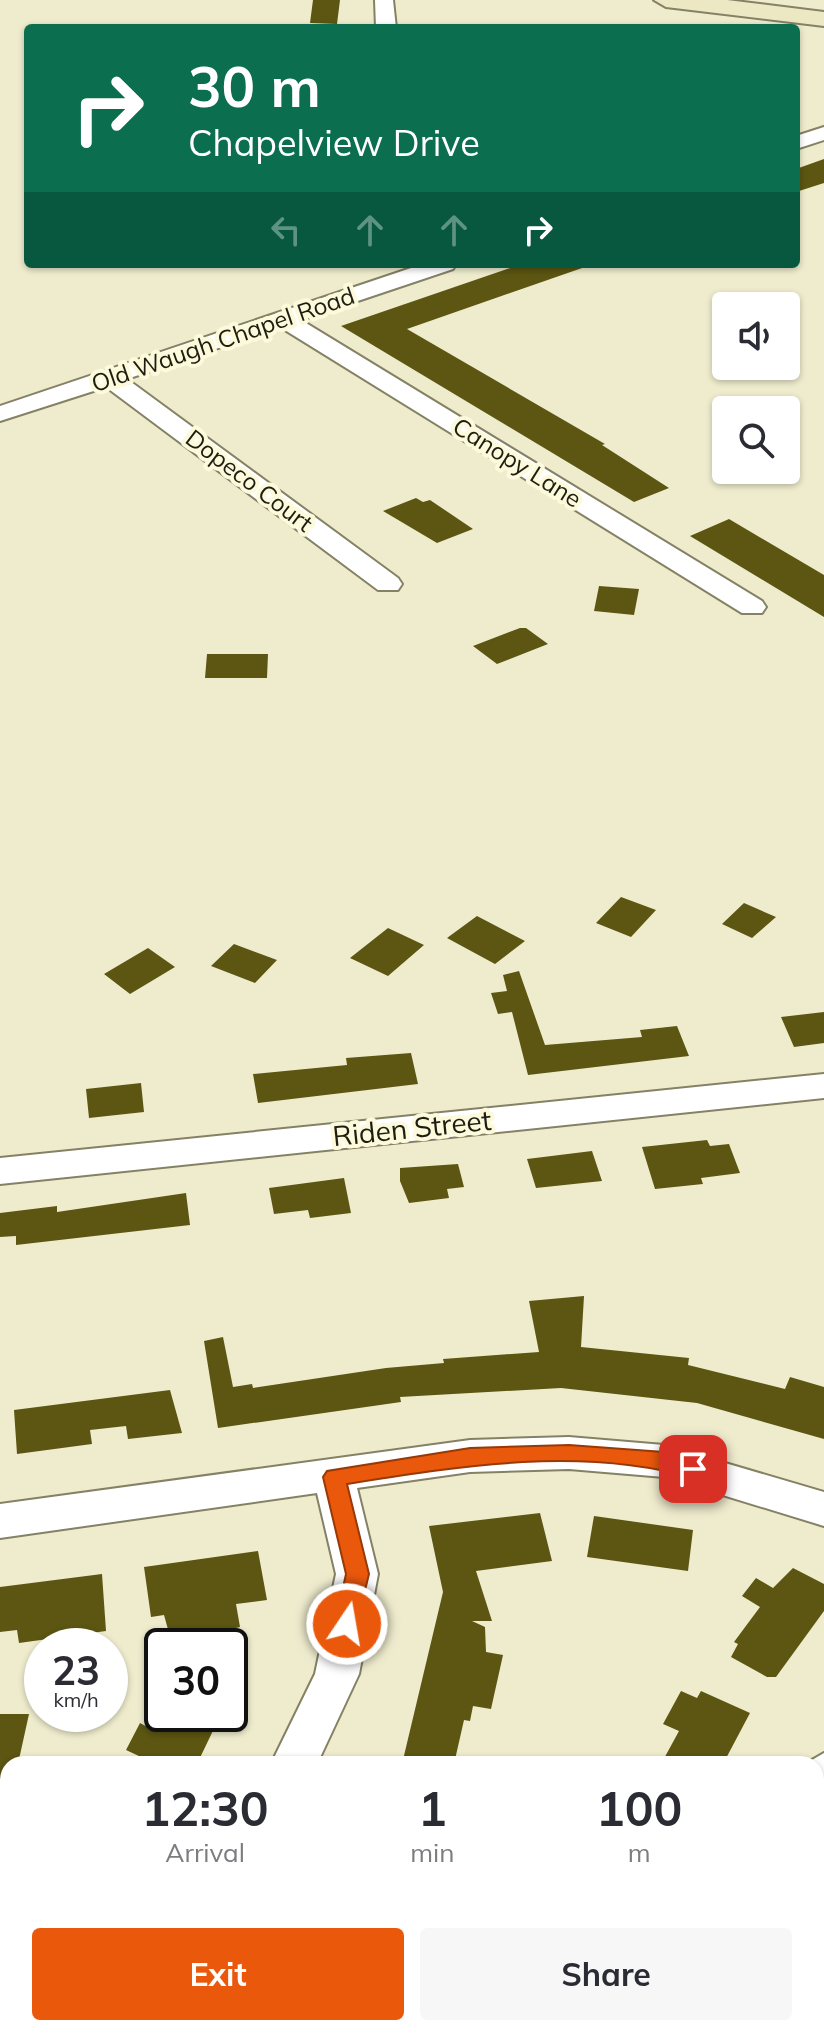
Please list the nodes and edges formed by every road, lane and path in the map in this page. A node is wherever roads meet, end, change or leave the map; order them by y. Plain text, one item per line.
1 (384, 0) edge
2 (666, 0) edge
3 (797, 0) edge
4 (824, 3) edge
5 (824, 19) edge
6 (386, 24) edge
7 (433, 268) edge
8 (283, 319) junction
9 (111, 379) junction
10 (0, 414) edge
11 (388, 584) dead end
12 (752, 607) dead end
13 (824, 1086) edge
14 (0, 1171) edge
15 (334, 1477) junction
16 (824, 1509) edge
17 (0, 1521) edge
18 (298, 1756) edge

1 - 6 street
2 - 5 main road
3 - 4 main road
7 - 8 street, Old Waugh Chapel Road
8 - 9 street, Old Waugh Chapel Road
8 - 12 street, Canopy Lane
9 - 10 street, Old Waugh Chapel Road
9 - 11 street, Dopeco Court
13 - 14 street, Riden Street
15 - 16 street
15 - 17 street
15 - 18 street

